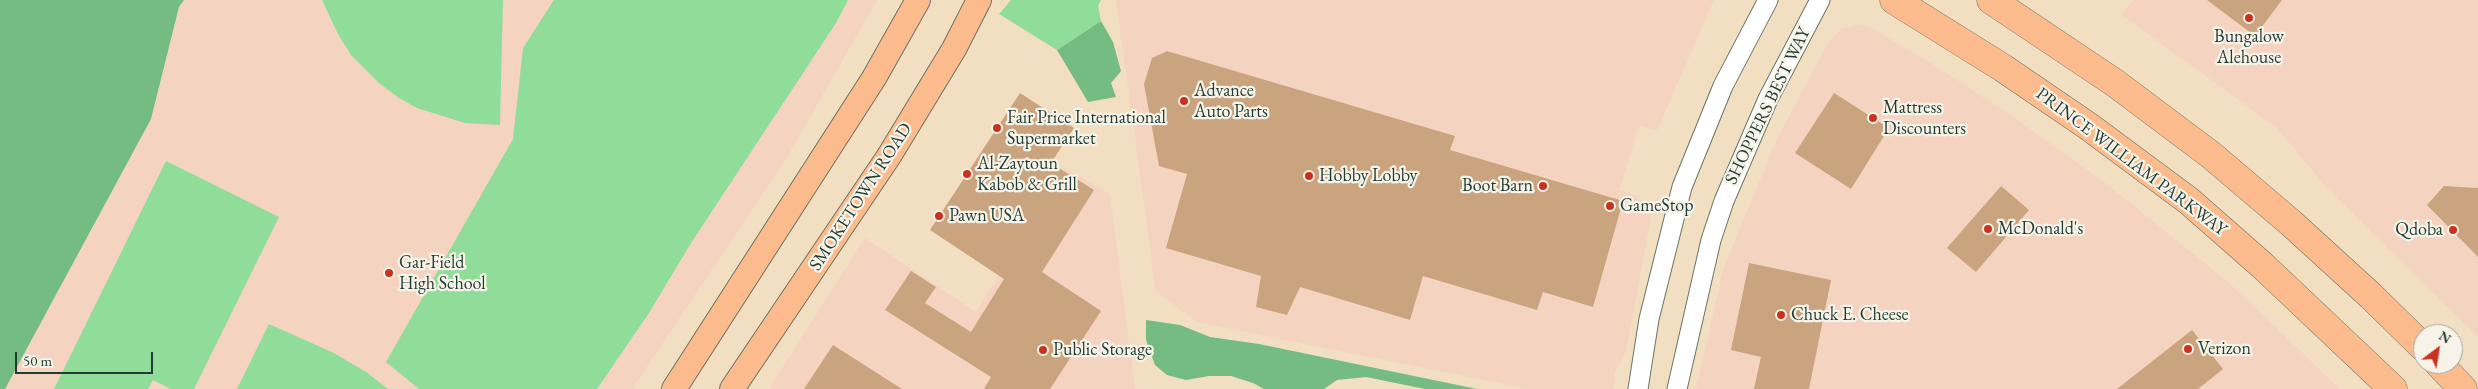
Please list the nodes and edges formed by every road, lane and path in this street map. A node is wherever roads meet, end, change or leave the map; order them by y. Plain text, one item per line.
1 (918, 0) edge
2 (979, 0) edge
3 (1768, 0) edge
4 (1820, 0) edge
5 (1894, 0) edge
6 (1991, 0) edge
7 (2413, 337) edge
8 (2449, 374) edge
9 (674, 389) edge
10 (732, 389) edge
11 (1638, 389) edge
12 (1677, 389) edge
13 (2393, 389) edge
14 (2463, 389) edge

1 - 9 main road
2 - 10 main road, SMOKETOWN ROAD
3 - 11 street
4 - 12 street, SHOPPERS BEST WAY
5 - 13 highway, PRINCE WILLIAM PARKWAY
6 - 7 highway
8 - 14 highway

